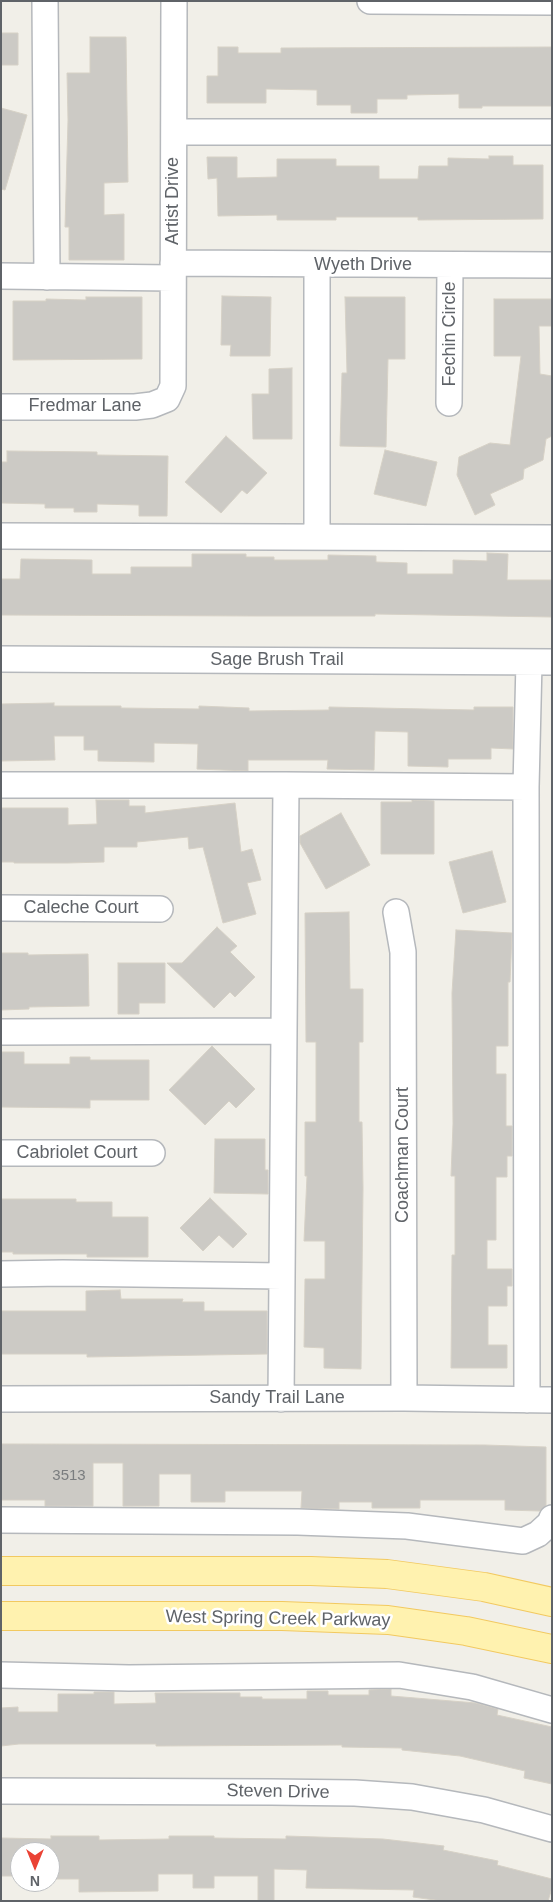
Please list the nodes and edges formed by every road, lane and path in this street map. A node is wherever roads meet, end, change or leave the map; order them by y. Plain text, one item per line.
1 (45, 1) edge
2 (174, 1) edge
3 (370, 1) edge
4 (552, 2) edge
5 (174, 132) junction
6 (552, 132) edge
7 (317, 265) junction
8 (552, 265) edge
9 (450, 266) junction
10 (173, 271) junction
11 (1, 276) edge
12 (47, 277) junction
13 (167, 399) joint
14 (449, 403) dead end
15 (1, 406) edge
16 (1, 536) edge
17 (317, 537) junction
18 (552, 538) edge
19 (1, 659) edge
20 (540, 662) edge
21 (1, 785) edge
22 (286, 785) junction
23 (526, 787) junction
24 (1, 908) edge
25 (160, 909) dead end
26 (396, 912) dead end
27 (284, 1031) junction
28 (1, 1032) edge
29 (1, 1153) edge
30 (152, 1153) dead end
31 (1, 1274) edge
32 (282, 1276) junction
33 (1, 1398) edge
34 (281, 1398) junction
35 (404, 1398) junction
36 (527, 1400) junction
37 (552, 1400) edge
38 (552, 1518) edge
39 (1, 1520) edge
40 (1, 1571) edge
41 (552, 1602) edge
42 (1, 1616) edge
43 (552, 1649) edge
44 (1, 1675) edge
45 (552, 1710) edge
46 (1, 1791) edge
47 (552, 1829) edge

1 - 12 street
2 - 5 street, Artist Drive
3 - 4 street
5 - 6 street
5 - 10 street, Artist Drive
7 - 9 street, Wyeth Drive
7 - 10 street, Wyeth Drive
7 - 17 street
8 - 9 street, Wyeth Drive
9 - 14 street, Fechin Circle
10 - 12 street, Wyeth Drive
10 - 13 street, Artist Drive
11 - 12 street, Wyeth Drive
13 - 15 street, Fredmar Lane
16 - 17 street
17 - 18 street
19 - 20 street, Sage Brush Trail
20 - 23 street
21 - 22 street
22 - 23 street
22 - 27 street
23 - 36 street
24 - 25 street, Caleche Court
26 - 35 street, Coachman Court
27 - 28 street
27 - 32 street
29 - 30 street, Cabriolet Court
31 - 32 street
32 - 34 street
33 - 34 street, Sandy Trail Lane
34 - 35 street, Sandy Trail Lane
35 - 36 street, Sandy Trail Lane
36 - 37 street, Sandy Trail Lane
38 - 39 street
40 - 41 main road
42 - 43 main road, West Spring Creek Parkway
44 - 45 street
46 - 47 street, Steven Drive

